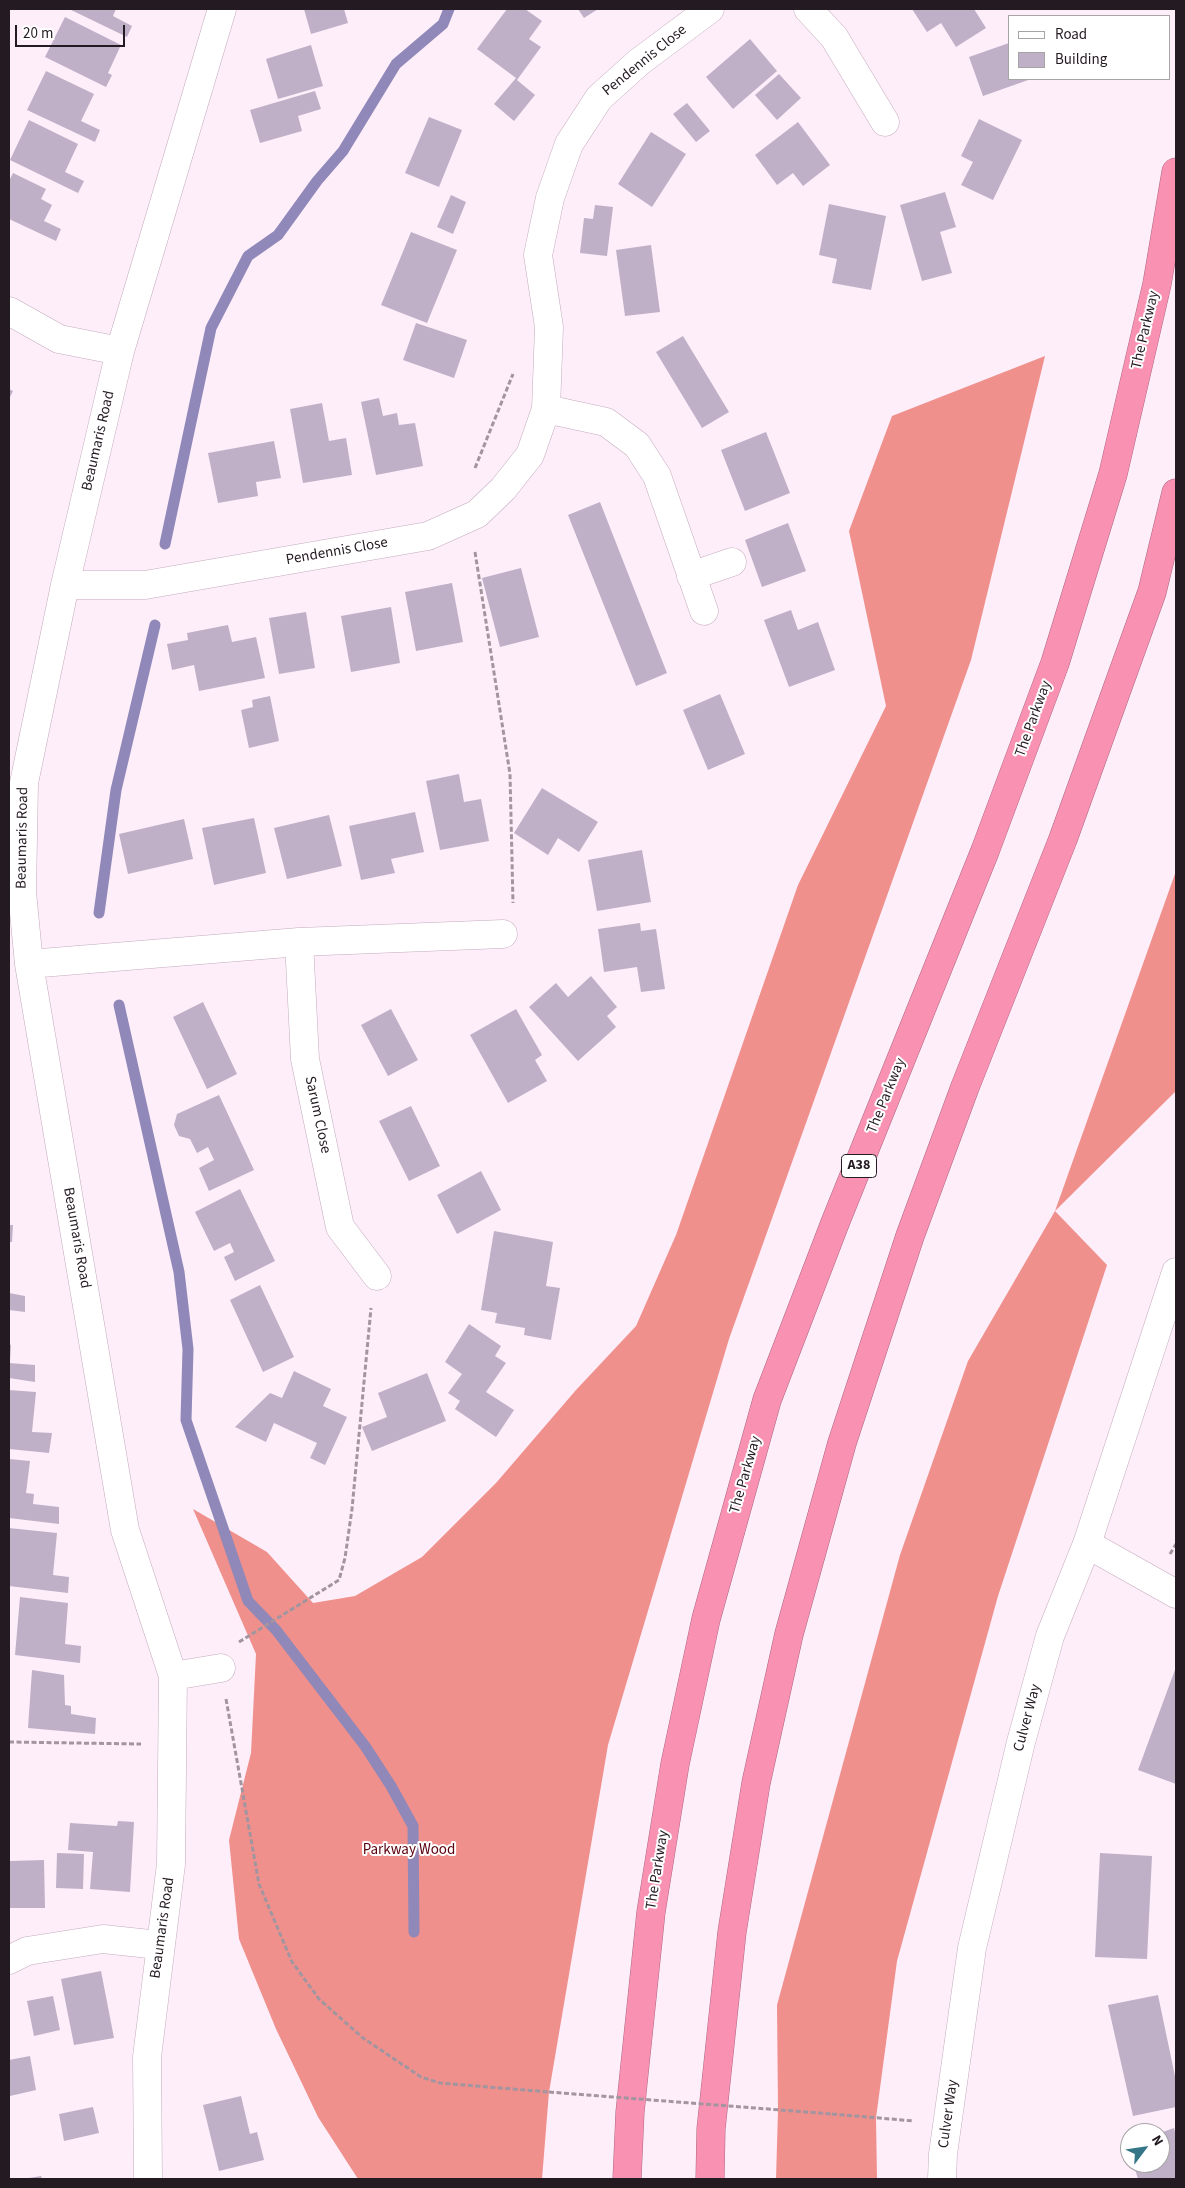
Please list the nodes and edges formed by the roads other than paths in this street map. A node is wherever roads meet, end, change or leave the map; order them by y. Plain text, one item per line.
1 (222, 9) edge
2 (710, 9) edge
3 (808, 9) edge
4 (885, 122) dead end
5 (1176, 172) edge
6 (9, 311) edge
7 (120, 351) junction
8 (546, 409) junction
9 (1176, 493) edge
10 (1176, 527) edge
11 (732, 562) dead end
12 (691, 576) junction
13 (65, 585) junction
14 (1152, 592) junction
15 (704, 611) dead end
16 (503, 934) road end
17 (299, 942) junction
18 (29, 964) junction
19 (1176, 1272) edge
20 (377, 1276) road end
21 (1087, 1544) junction
22 (1176, 1594) edge
23 (221, 1668) road end
24 (173, 1676) junction
25 (159, 1945) junction
26 (9, 1960) edge
27 (148, 2179) edge
28 (627, 2179) edge
29 (710, 2179) edge
30 (942, 2179) edge

1 - 7 street, Beaumaris Road
2 - 8 street, Pendennis Close
3 - 4 street
5 - 28 highway, The Parkway / A38
6 - 7 street
7 - 13 street, Beaumaris Road
8 - 12 street
8 - 13 street, Pendennis Close
9 - 14 highway
10 - 14 highway
11 - 12 street
12 - 15 street
13 - 18 street, Beaumaris Road
14 - 29 highway
16 - 17 street
17 - 18 street
17 - 20 street, Sarum Close
18 - 24 street, Beaumaris Road
19 - 21 street, Culver Way
21 - 22 street
21 - 30 street, Culver Way
23 - 24 street
24 - 25 street, Beaumaris Road
25 - 26 street
25 - 27 street, Beaumaris Road

